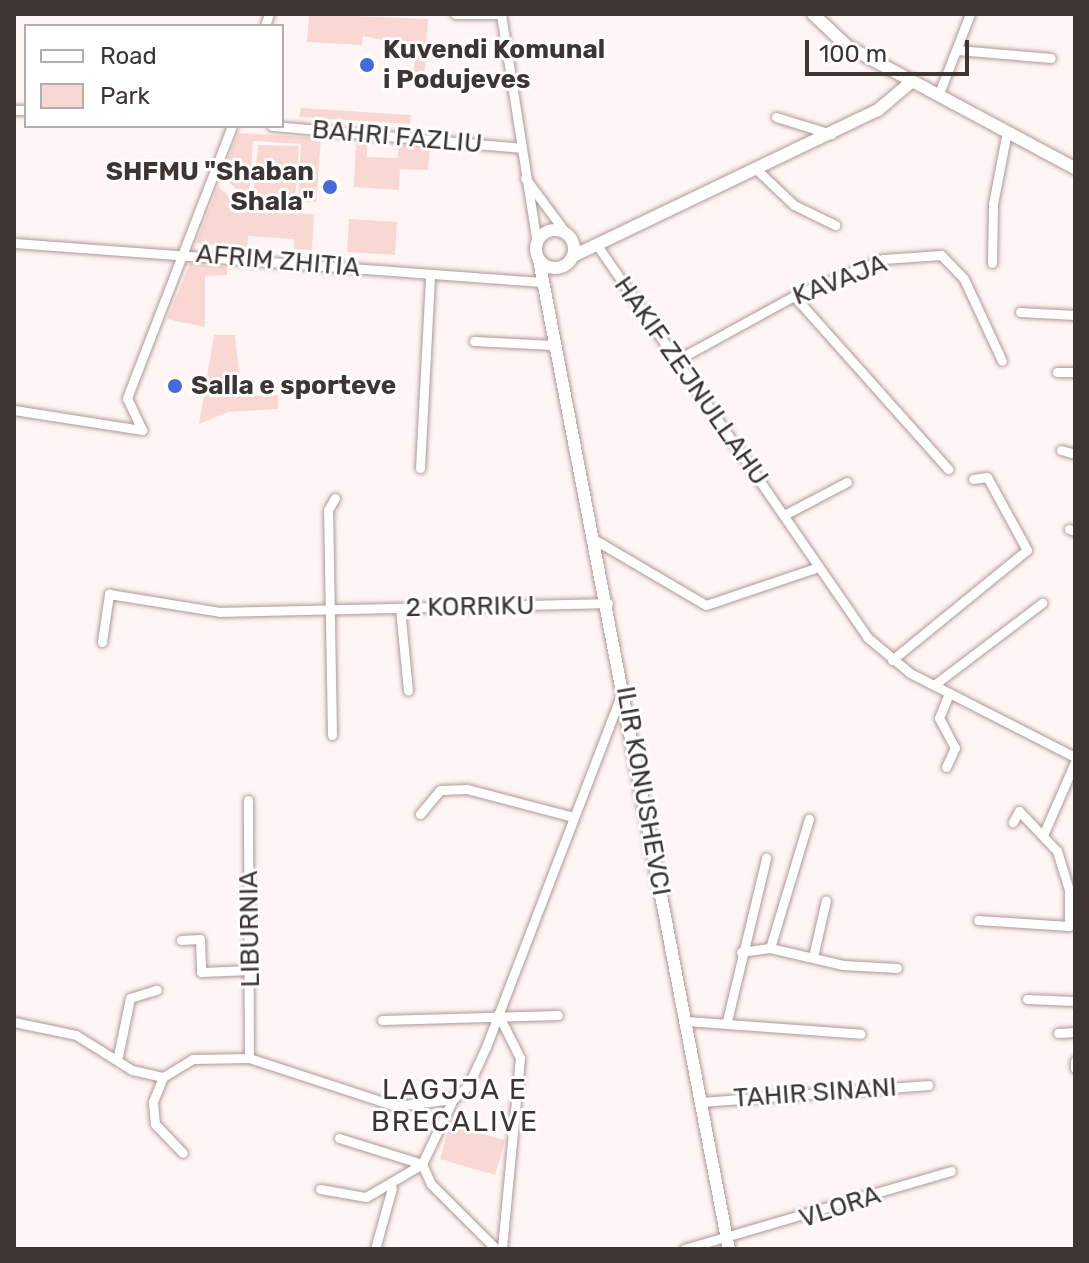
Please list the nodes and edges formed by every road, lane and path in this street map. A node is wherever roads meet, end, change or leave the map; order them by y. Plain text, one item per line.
1 (455, 14) edge
2 (500, 14) edge
3 (813, 14) edge
4 (970, 14) edge
5 (958, 50) junction
6 (1051, 58) dead end
7 (910, 83) junction
8 (938, 96) junction
9 (776, 117) dead end
10 (284, 127) edge
11 (231, 128) edge
12 (1007, 131) junction
13 (831, 134) junction
14 (521, 148) junction
15 (1075, 168) edge
16 (756, 169) junction
17 (525, 178) junction
18 (835, 225) dead end
19 (569, 237) junction
20 (14, 243) edge
21 (537, 244) junction
22 (599, 248) junction
23 (184, 253) junction
24 (573, 256) junction
25 (539, 260) junction
26 (992, 263) dead end
27 (560, 268) junction
28 (430, 274) junction
29 (541, 282) junction
30 (794, 296) junction
31 (1020, 312) dead end
32 (1075, 315) edge
33 (474, 341) dead end
34 (553, 345) junction
35 (677, 360) junction
36 (1002, 361) dead end
37 (1057, 372) dead end
38 (1075, 372) edge
39 (14, 410) edge
40 (1061, 450) dead end
41 (1075, 454) edge
42 (420, 468) dead end
43 (948, 469) dead end
44 (973, 479) dead end
45 (847, 482) dead end
46 (335, 498) dead end
47 (784, 515) junction
48 (595, 540) junction
49 (818, 567) junction
50 (608, 603) junction
51 (1042, 603) dead end
52 (400, 608) junction
53 (333, 611) junction
54 (102, 642) dead end
55 (892, 660) junction
56 (934, 685) junction
57 (625, 687) junction
58 (408, 691) dead end
59 (949, 693) junction
60 (332, 735) dead end
61 (1075, 759) edge
62 (946, 767) dead end
63 (248, 800) dead end
64 (420, 814) dead end
65 (570, 816) junction
66 (809, 819) dead end
67 (1013, 822) dead end
68 (1044, 833) junction
69 (766, 858) dead end
70 (826, 900) dead end
71 (978, 920) dead end
72 (181, 940) dead end
73 (770, 948) junction
74 (741, 952) junction
75 (813, 957) junction
76 (897, 968) dead end
77 (250, 970) junction
78 (157, 990) dead end
79 (1027, 999) dead end
80 (1075, 1001) edge
81 (498, 1014) junction
82 (558, 1015) dead end
83 (382, 1020) dead end
84 (686, 1021) junction
85 (727, 1021) junction
86 (14, 1022) edge
87 (1075, 1032) edge
88 (1058, 1033) dead end
89 (861, 1034) dead end
90 (118, 1056) junction
91 (249, 1058) junction
92 (1075, 1061) edge
93 (1075, 1068) edge
94 (163, 1077) junction
95 (928, 1085) dead end
96 (453, 1099) junction
97 (702, 1102) junction
98 (339, 1138) dead end
99 (183, 1153) dead end
100 (422, 1164) junction
101 (951, 1171) dead end
102 (392, 1188) junction
103 (320, 1189) dead end
104 (728, 1244) edge
105 (375, 1249) edge
106 (496, 1249) edge
107 (502, 1249) edge
108 (684, 1249) edge

1 - 2 street
2 - 14 street
3 - 7 street
4 - 5 street
5 - 6 street
5 - 8 street
7 - 8 street
7 - 13 street
8 - 12 street
9 - 13 street
10 - 14 street, BAHRI FAZLIU
11 - 23 street
12 - 15 street
12 - 26 street
13 - 16 street
14 - 17 street
16 - 18 street
16 - 22 street
17 - 19 street
17 - 21 street
19 - 21 street
19 - 24 street
20 - 23 street, AFRIM ZHITIA
21 - 25 street
22 - 24 street
22 - 35 street, HAKIF ZEJNULLAHU
23 - 28 street, AFRIM ZHITIA
23 - 39 street
24 - 27 street
25 - 27 street
25 - 29 street
27 - 29 street
28 - 29 street, AFRIM ZHITIA
28 - 42 street
29 - 34 street, ILIR KONUSHEVCI
30 - 35 street, KAVAJA
30 - 36 street, KAVAJA
30 - 43 street
31 - 32 street
33 - 34 street
34 - 48 street, ILIR KONUSHEVCI
35 - 47 street, HAKIF ZEJNULLAHU
37 - 38 street
40 - 41 street
44 - 55 street
45 - 47 street, HAKIF ZEJNULLAHU
46 - 53 street
47 - 49 street, HAKIF ZEJNULLAHU
48 - 49 street
48 - 50 street, ILIR KONUSHEVCI
49 - 55 street, HAKIF ZEJNULLAHU
50 - 52 street, 2 KORRIKU
50 - 57 street, ILIR KONUSHEVCI
51 - 56 street
52 - 53 street, 2 KORRIKU
52 - 58 street
53 - 54 street, 2 KORRIKU
53 - 60 street
55 - 56 street, HAKIF ZEJNULLAHU
56 - 59 street, HAKIF ZEJNULLAHU
57 - 65 street
57 - 84 street, ILIR KONUSHEVCI
59 - 61 street, HAKIF ZEJNULLAHU
59 - 62 street
61 - 68 street
63 - 77 street, LIBURNIA
64 - 65 street
65 - 81 street
66 - 73 street
67 - 68 street
68 - 71 street
69 - 74 street
70 - 75 street
72 - 77 street
73 - 74 street
73 - 75 street
74 - 85 street
75 - 76 street
77 - 91 street, LIBURNIA
78 - 90 street
79 - 80 street
81 - 82 street
81 - 83 street
81 - 96 street
81 - 107 street
84 - 85 street
84 - 97 street, ILIR KONUSHEVCI
85 - 89 street
86 - 90 street
87 - 88 street
90 - 94 street
91 - 94 street
91 - 96 street
92 - 93 street
94 - 99 street
95 - 97 street, TAHIR SINANI
96 - 100 street
97 - 104 street, ILIR KONUSHEVCI
98 - 100 street
100 - 102 street
100 - 106 street
101 - 104 street, VLORA
102 - 103 street
102 - 105 street
104 - 108 street

